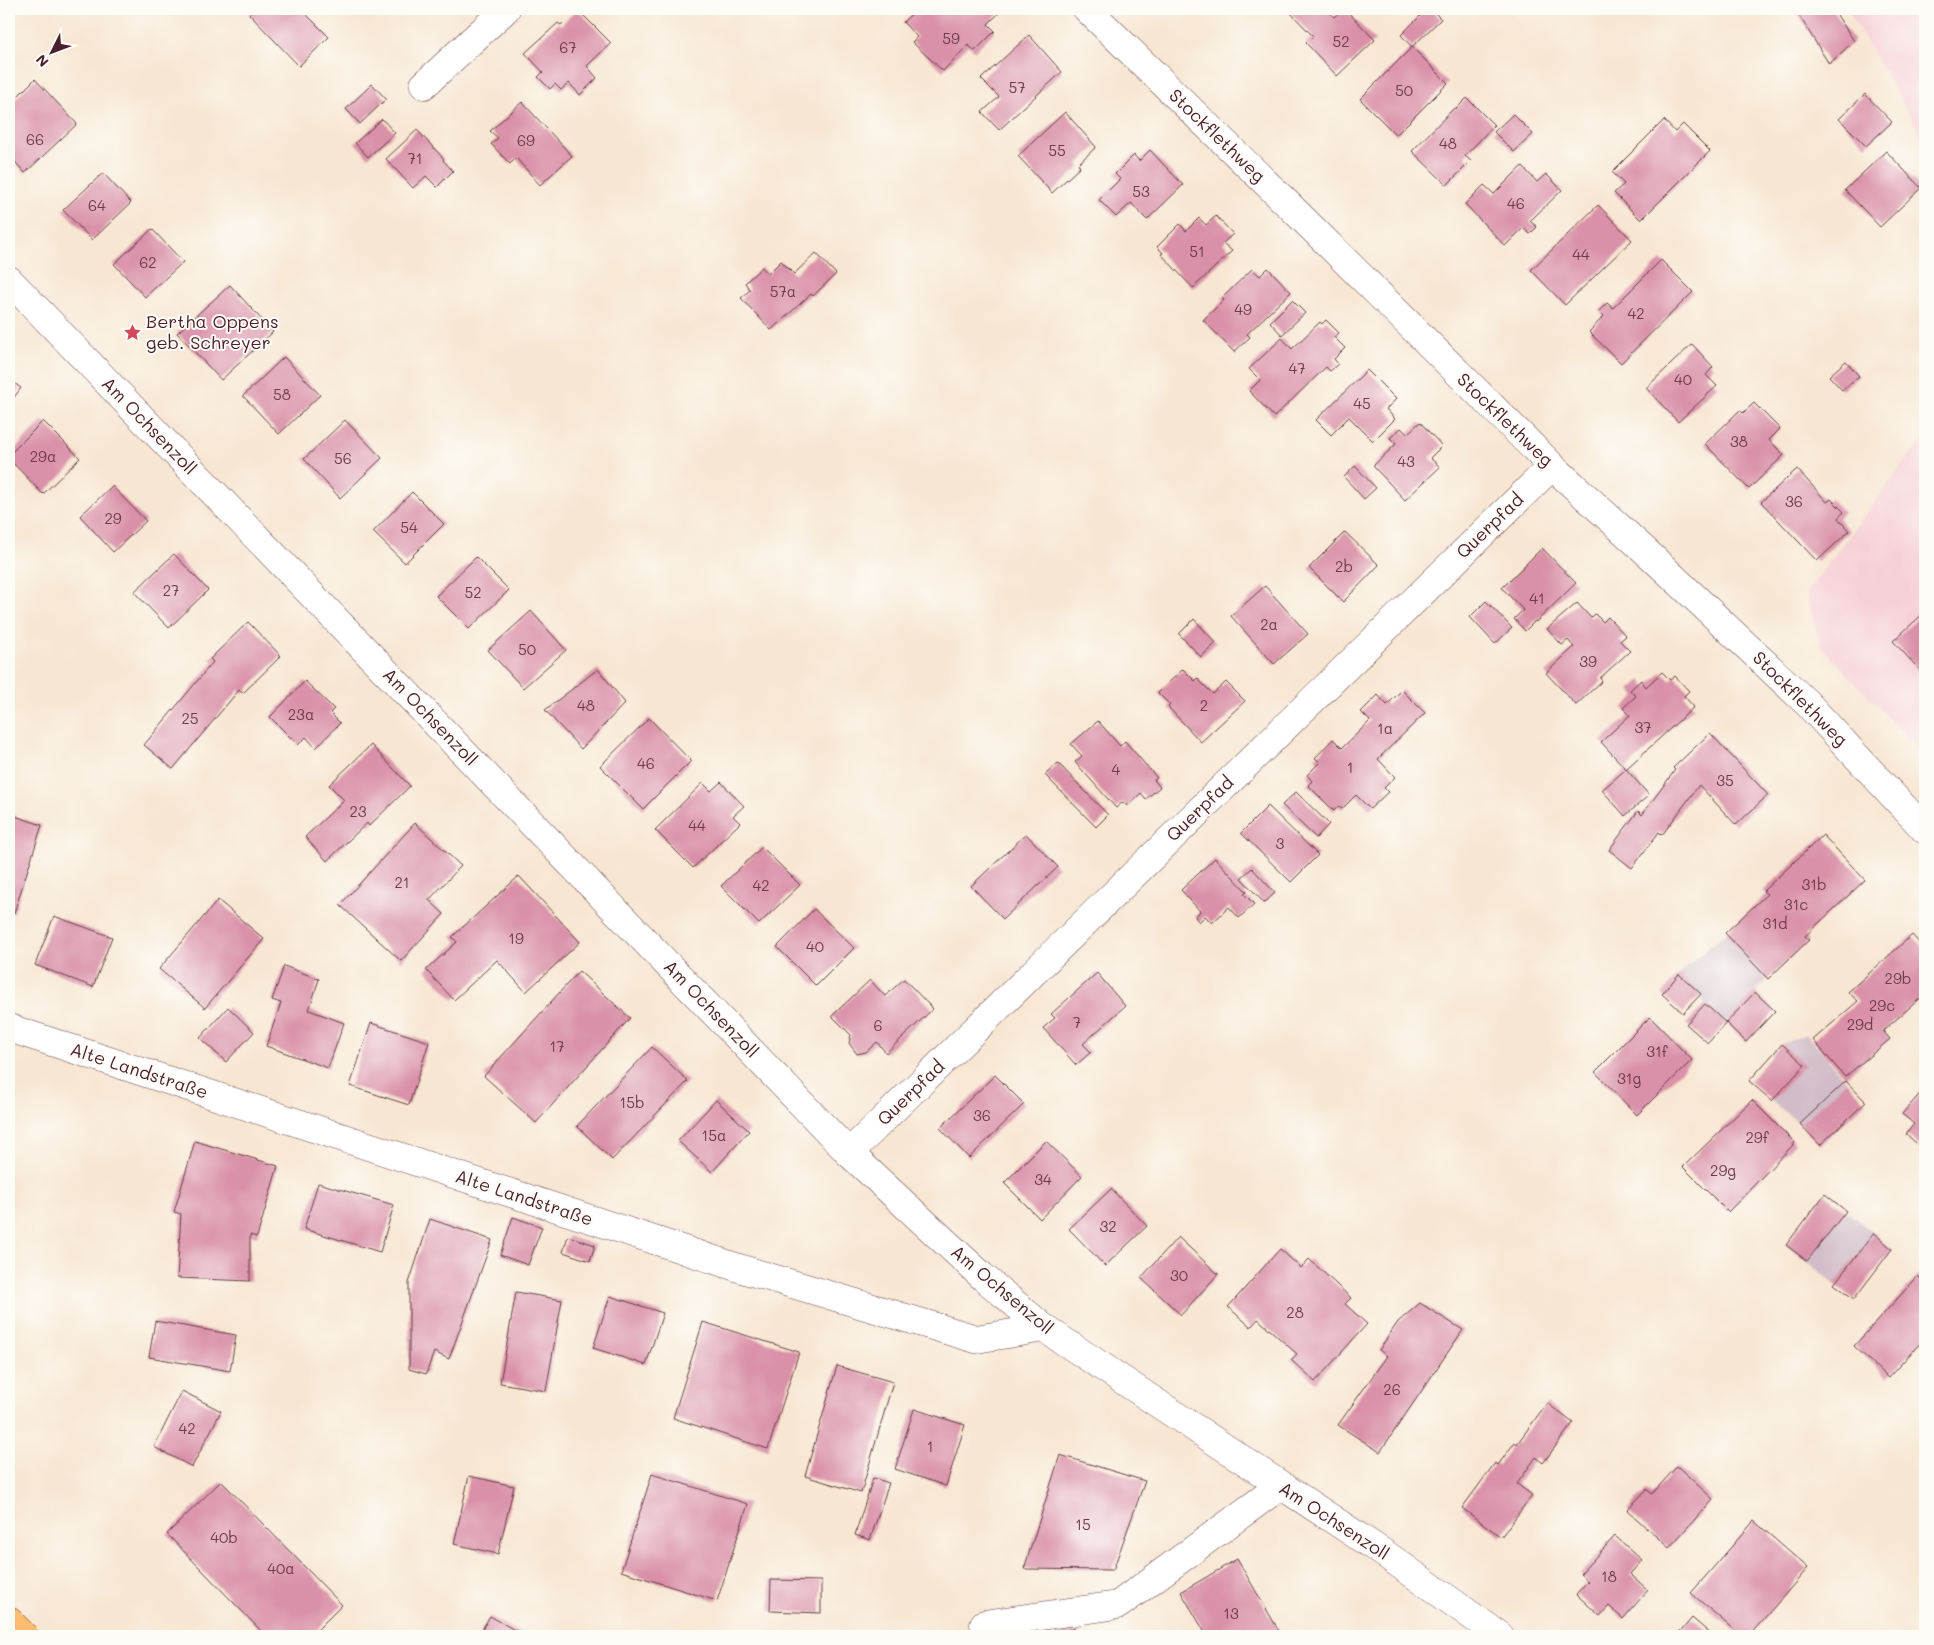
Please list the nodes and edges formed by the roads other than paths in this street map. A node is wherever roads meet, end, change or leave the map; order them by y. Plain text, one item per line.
1 (506, 9) edge
2 (1088, 9) edge
3 (424, 85) dead end
4 (9, 280) edge
5 (1552, 466) junction
6 (1925, 830) edge
7 (9, 1028) edge
8 (849, 1153) junction
9 (1044, 1328) junction
10 (1280, 1486) junction
11 (9, 1622) edge
12 (984, 1624) dead end
13 (24, 1636) edge
14 (1500, 1636) edge

1 - 3 street
2 - 5 street, Stockflethweg
4 - 8 street, Am Ochsenzoll
5 - 6 street, Stockflethweg
5 - 8 street, Querpfad
7 - 9 street, Alte Landstraße
8 - 9 street, Am Ochsenzoll
9 - 10 street, Am Ochsenzoll
10 - 12 street
10 - 14 street, Am Ochsenzoll
11 - 13 main road

